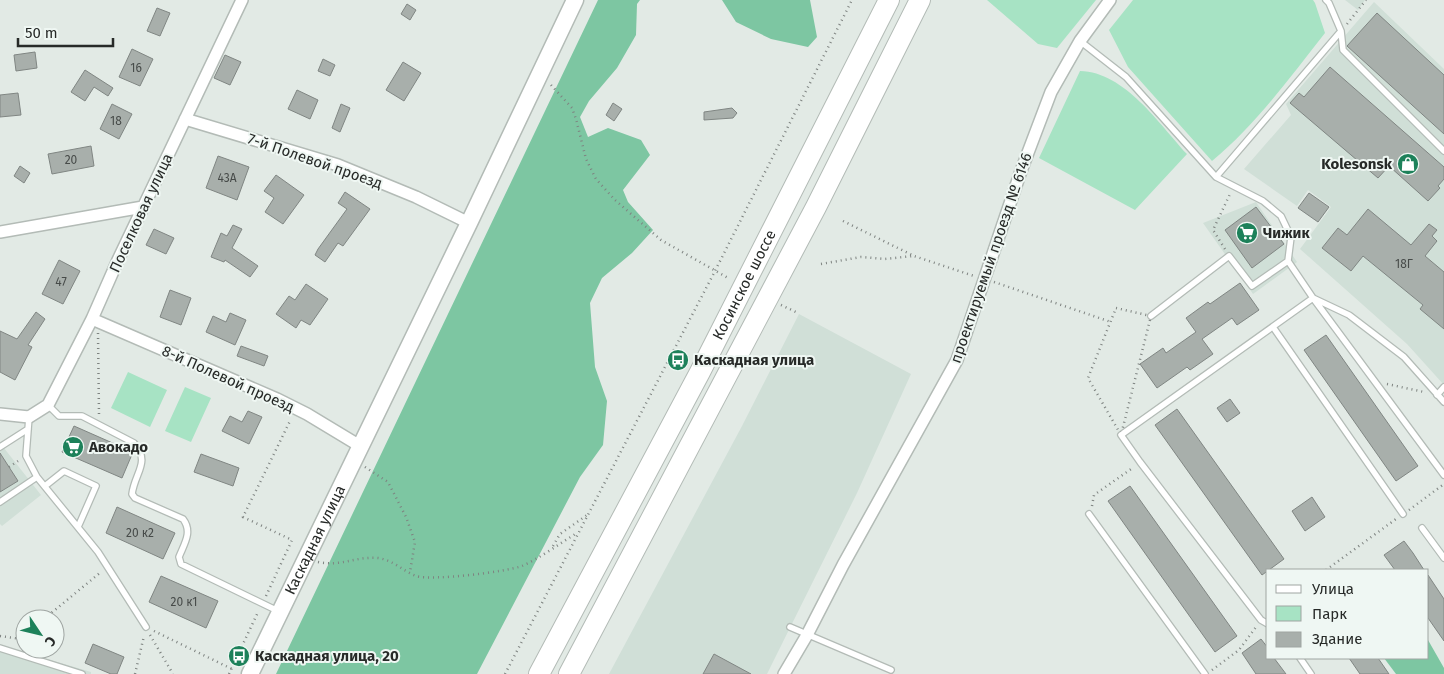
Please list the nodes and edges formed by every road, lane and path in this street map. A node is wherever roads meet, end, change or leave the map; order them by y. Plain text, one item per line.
1 (242, 0) edge
2 (574, 0) edge
3 (852, 0) edge
4 (889, 0) edge
5 (920, 0) edge
6 (1110, 0) edge
7 (1326, 0) edge
8 (1366, 0) edge
9 (1342, 31) junction
10 (1080, 41) junction
11 (540, 72) junction
12 (186, 119) junction
13 (1444, 151) edge
14 (1216, 177) junction
15 (1233, 186) junction
16 (143, 207) junction
17 (843, 221) dead end
18 (469, 223) junction
19 (0, 232) edge
20 (914, 256) junction
21 (1229, 256) junction
22 (1288, 261) junction
23 (821, 264) dead end
24 (715, 271) junction
25 (978, 277) dead end
26 (994, 282) dead end
27 (1313, 298) junction
28 (1151, 316) junction
29 (95, 320) junction
30 (1111, 322) junction
31 (1273, 327) junction
32 (1374, 381) junction
33 (1444, 387) edge
34 (1437, 395) junction
35 (1444, 402) edge
36 (48, 405) junction
37 (296, 408) junction
38 (0, 414) edge
39 (29, 416) junction
40 (100, 424) junction
41 (28, 429) junction
42 (1121, 435) junction
43 (360, 446) junction
44 (0, 447) edge
45 (1140, 462) junction
46 (362, 465) dead end
47 (1444, 475) edge
48 (37, 477) junction
49 (1444, 484) edge
50 (45, 486) junction
51 (0, 502) edge
52 (1406, 512) junction
53 (588, 514) junction
54 (1089, 514) joint
55 (78, 527) junction
56 (1422, 528) joint
57 (579, 532) junction
58 (552, 548) junction
59 (1444, 558) edge
60 (314, 561) dead end
61 (108, 566) junction
62 (1327, 569) edge
63 (410, 572) junction
64 (262, 604) junction
65 (56, 609) edge
66 (280, 612) junction
67 (1261, 620) junction
68 (1266, 623) edge
69 (146, 627) junction
70 (790, 627) dead end
71 (807, 635) junction
72 (0, 636) edge
73 (15, 638) edge
74 (0, 648) edge
75 (1301, 659) edge
76 (232, 669) junction
77 (891, 670) dead end
78 (82, 674) edge
79 (135, 674) edge
80 (173, 674) edge
81 (229, 674) edge
82 (250, 674) edge
83 (505, 674) edge
84 (539, 674) edge
85 (569, 674) edge
86 (784, 674) edge
87 (1205, 674) edge
88 (1311, 674) edge

1 - 12 street, Поселковая улица
2 - 11 street, Каскадная улица
3 - 24 path
4 - 84 highway, Косинское шоссе
5 - 85 highway, Косинское шоссе
6 - 10 street, проектируемый проезд № 6146
7 - 9 lane
8 - 9 path
9 - 13 lane
9 - 14 lane
10 - 14 lane
10 - 71 street, проектируемый проезд № 6146
11 - 18 street, Каскадная улица
11 - 24 path
12 - 16 street, Поселковая улица
12 - 18 street, 7-й Полевой проезд
14 - 15 lane
15 - 21 path
15 - 22 lane
16 - 19 street
16 - 29 street, Поселковая улица
17 - 20 path
18 - 43 street, Каскадная улица
20 - 23 path
20 - 25 path
21 - 22 lane
21 - 28 lane
22 - 27 lane
24 - 53 path
26 - 30 path
27 - 31 lane
27 - 32 lane
27 - 34 lane
28 - 30 path
28 - 42 path
29 - 36 street, Поселковая улица
29 - 37 street, 8-й Полевой проезд
29 - 40 path
30 - 42 path
31 - 42 lane
31 - 52 lane
32 - 34 path
32 - 47 lane
33 - 34 lane
34 - 35 lane
36 - 39 street
36 - 40 lane
37 - 43 street, 8-й Полевой проезд
37 - 64 path
38 - 39 street
39 - 41 lane
40 - 64 lane
41 - 44 lane
41 - 48 lane
42 - 45 lane
43 - 66 street, Каскадная улица
45 - 54 path
45 - 67 lane
46 - 63 path
48 - 50 lane
48 - 51 lane
49 - 52 path
50 - 55 lane
50 - 55 lane
52 - 56 path
52 - 62 path
53 - 57 path
53 - 58 path
54 - 87 lane
55 - 61 lane
56 - 59 lane
57 - 58 path
57 - 83 path
58 - 63 path
60 - 63 path
61 - 65 path
61 - 69 lane
64 - 66 lane
64 - 76 path
66 - 82 street, Каскадная улица
67 - 68 lane
67 - 87 path
69 - 76 path
69 - 79 path
69 - 80 path
70 - 71 lane
71 - 77 lane
71 - 86 street, проектируемый проезд № 6146
72 - 73 path
74 - 78 lane
75 - 88 lane
76 - 81 path

